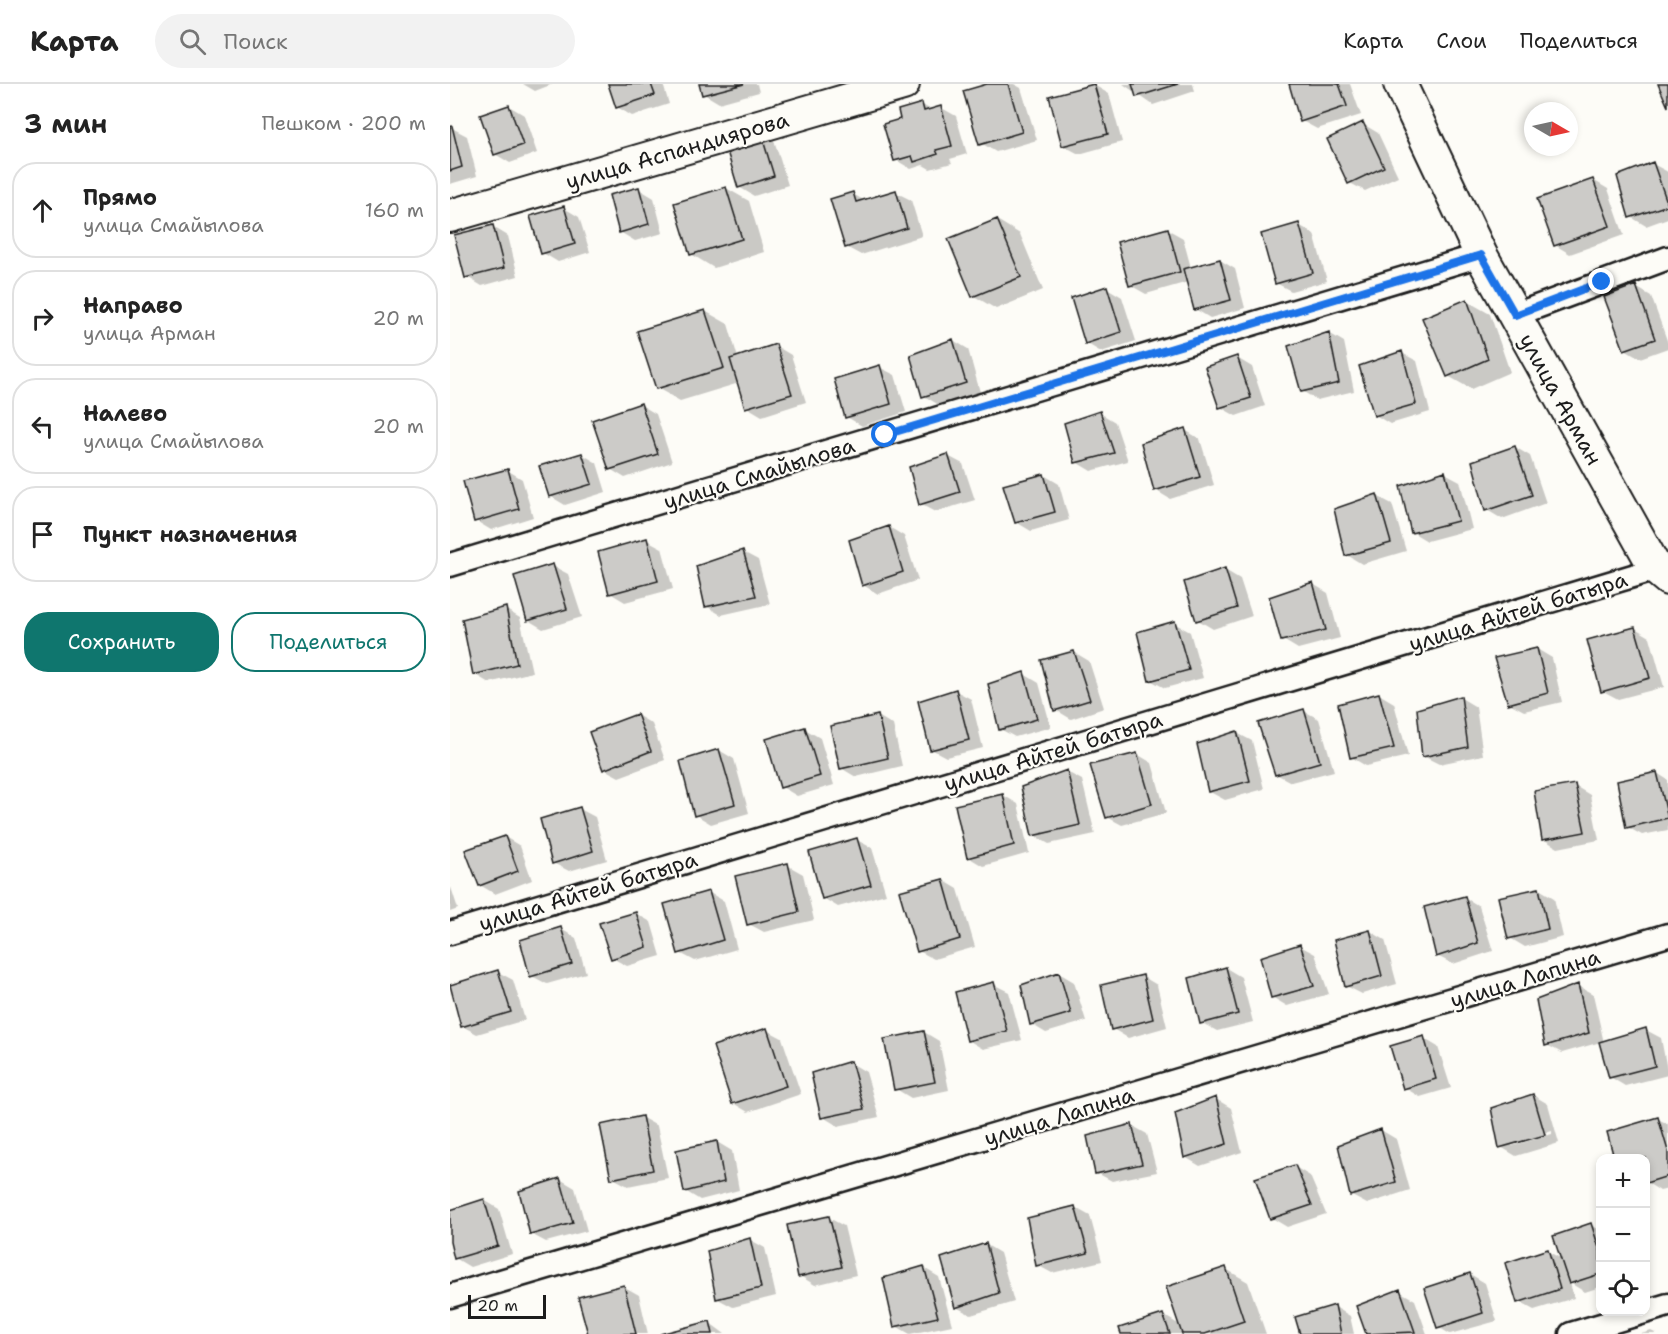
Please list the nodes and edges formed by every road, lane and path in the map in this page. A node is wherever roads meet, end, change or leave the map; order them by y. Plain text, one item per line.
1 (903, 84) edge
2 (1400, 84) edge
3 (450, 216) edge
4 (1481, 255) junction
5 (1668, 258) edge
6 (1515, 315) junction
7 (450, 565) edge
8 (1662, 574) edge
9 (450, 933) edge
10 (1668, 935) edge
11 (450, 1296) edge
12 (1668, 1305) edge
13 (1571, 1334) edge

1 - 3 street, улица Аспандиярова
2 - 4 street, улица Арман
4 - 6 street, улица Арман
4 - 7 street, улица Смайылова
5 - 6 street
6 - 8 street, улица Арман
8 - 9 street, улица Айтей батыра
10 - 11 street, улица Лапина
12 - 13 street

